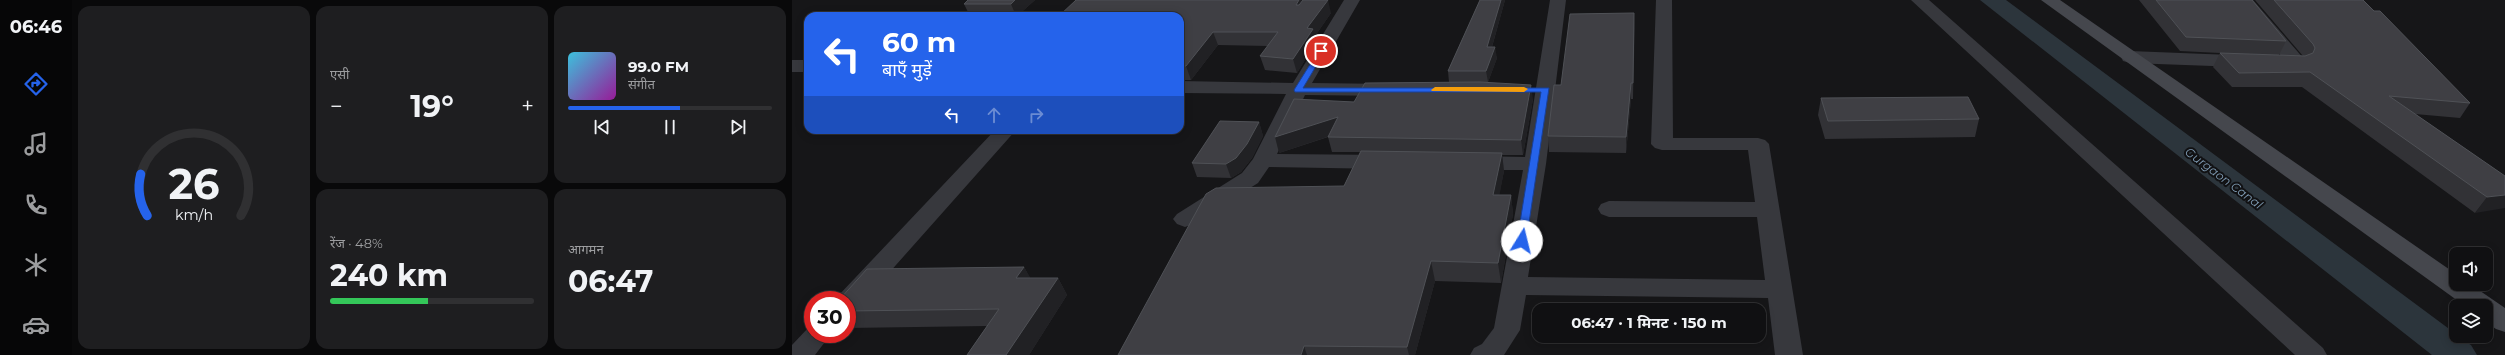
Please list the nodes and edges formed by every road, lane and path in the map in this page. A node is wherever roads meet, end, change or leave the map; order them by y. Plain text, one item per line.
1 (1352, 0) edge
2 (1558, 0) edge
3 (1664, 0) edge
4 (1919, 0) edge
5 (2049, 0) edge
6 (2244, 0) edge
7 (2130, 57) junction
8 (792, 66) edge
9 (804, 66) edge
10 (1184, 87) edge
11 (1298, 90) junction
12 (1406, 90) edge
13 (1002, 134) edge
14 (1263, 160) junction
15 (1407, 162) edge
16 (1455, 163) edge
17 (1535, 164) junction
18 (1609, 209) dead end
19 (1767, 210) junction
20 (1184, 219) dead end
21 (1514, 286) junction
22 (1779, 289) junction
23 (856, 293) edge
24 (2473, 299) edge
25 (2493, 313) edge
26 (2505, 322) edge
27 (810, 343) edge
28 (799, 355) edge
29 (1484, 355) edge
30 (1789, 355) edge
31 (2314, 355) edge

1 - 11 street
2 - 17 street
3 - 19 street
4 - 31 street
5 - 7 street
6 - 7 street
7 - 24 street
8 - 9 street
10 - 11 street
11 - 12 street
11 - 14 street
13 - 23 street
14 - 15 street
14 - 20 street
16 - 17 street
17 - 21 street
18 - 19 street
19 - 22 street
21 - 22 street
21 - 29 street
22 - 30 street
25 - 26 street
27 - 28 street

